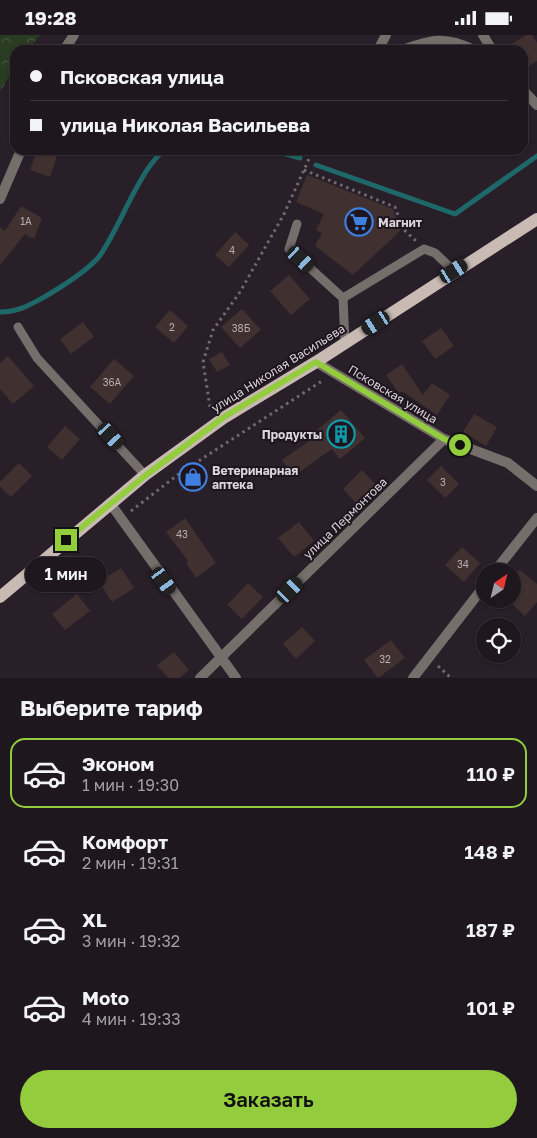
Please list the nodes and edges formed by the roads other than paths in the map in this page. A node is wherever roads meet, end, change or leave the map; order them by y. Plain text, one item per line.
1 (415, 45) edge
2 (466, 45) edge
3 (528, 95) edge
4 (537, 105) edge
5 (19, 155) edge
6 (0, 199) edge
7 (537, 219) edge
8 (297, 224) dead end
9 (454, 271) junction
10 (343, 298) junction
11 (18, 327) dead end
12 (344, 343) junction
13 (316, 362) junction
14 (444, 439) junction
15 (146, 475) junction
16 (537, 486) edge
17 (110, 503) junction
18 (537, 518) edge
19 (501, 563) edge
20 (0, 597) edge
21 (476, 597) edge
22 (220, 658) junction
23 (200, 678) edge
24 (236, 678) edge
25 (413, 678) edge

1 - 2 lane
3 - 4 street
5 - 6 street
7 - 9 main road, улица Николая Васильева
8 - 10 lane
9 - 10 lane
9 - 12 main road, улица Николая Васильева
10 - 12 lane
11 - 15 lane
12 - 13 main road, улица Николая Васильева
13 - 14 street, Псковская улица
13 - 15 main road, улица Николая Васильева
14 - 16 street, Псковская улица
14 - 22 street, улица Лермонтова
15 - 17 main road, улица Николая Васильева
17 - 20 main road, улица Николая Васильева
17 - 22 street
18 - 19 street
21 - 25 street
22 - 23 street, улица Лермонтова
22 - 24 street

